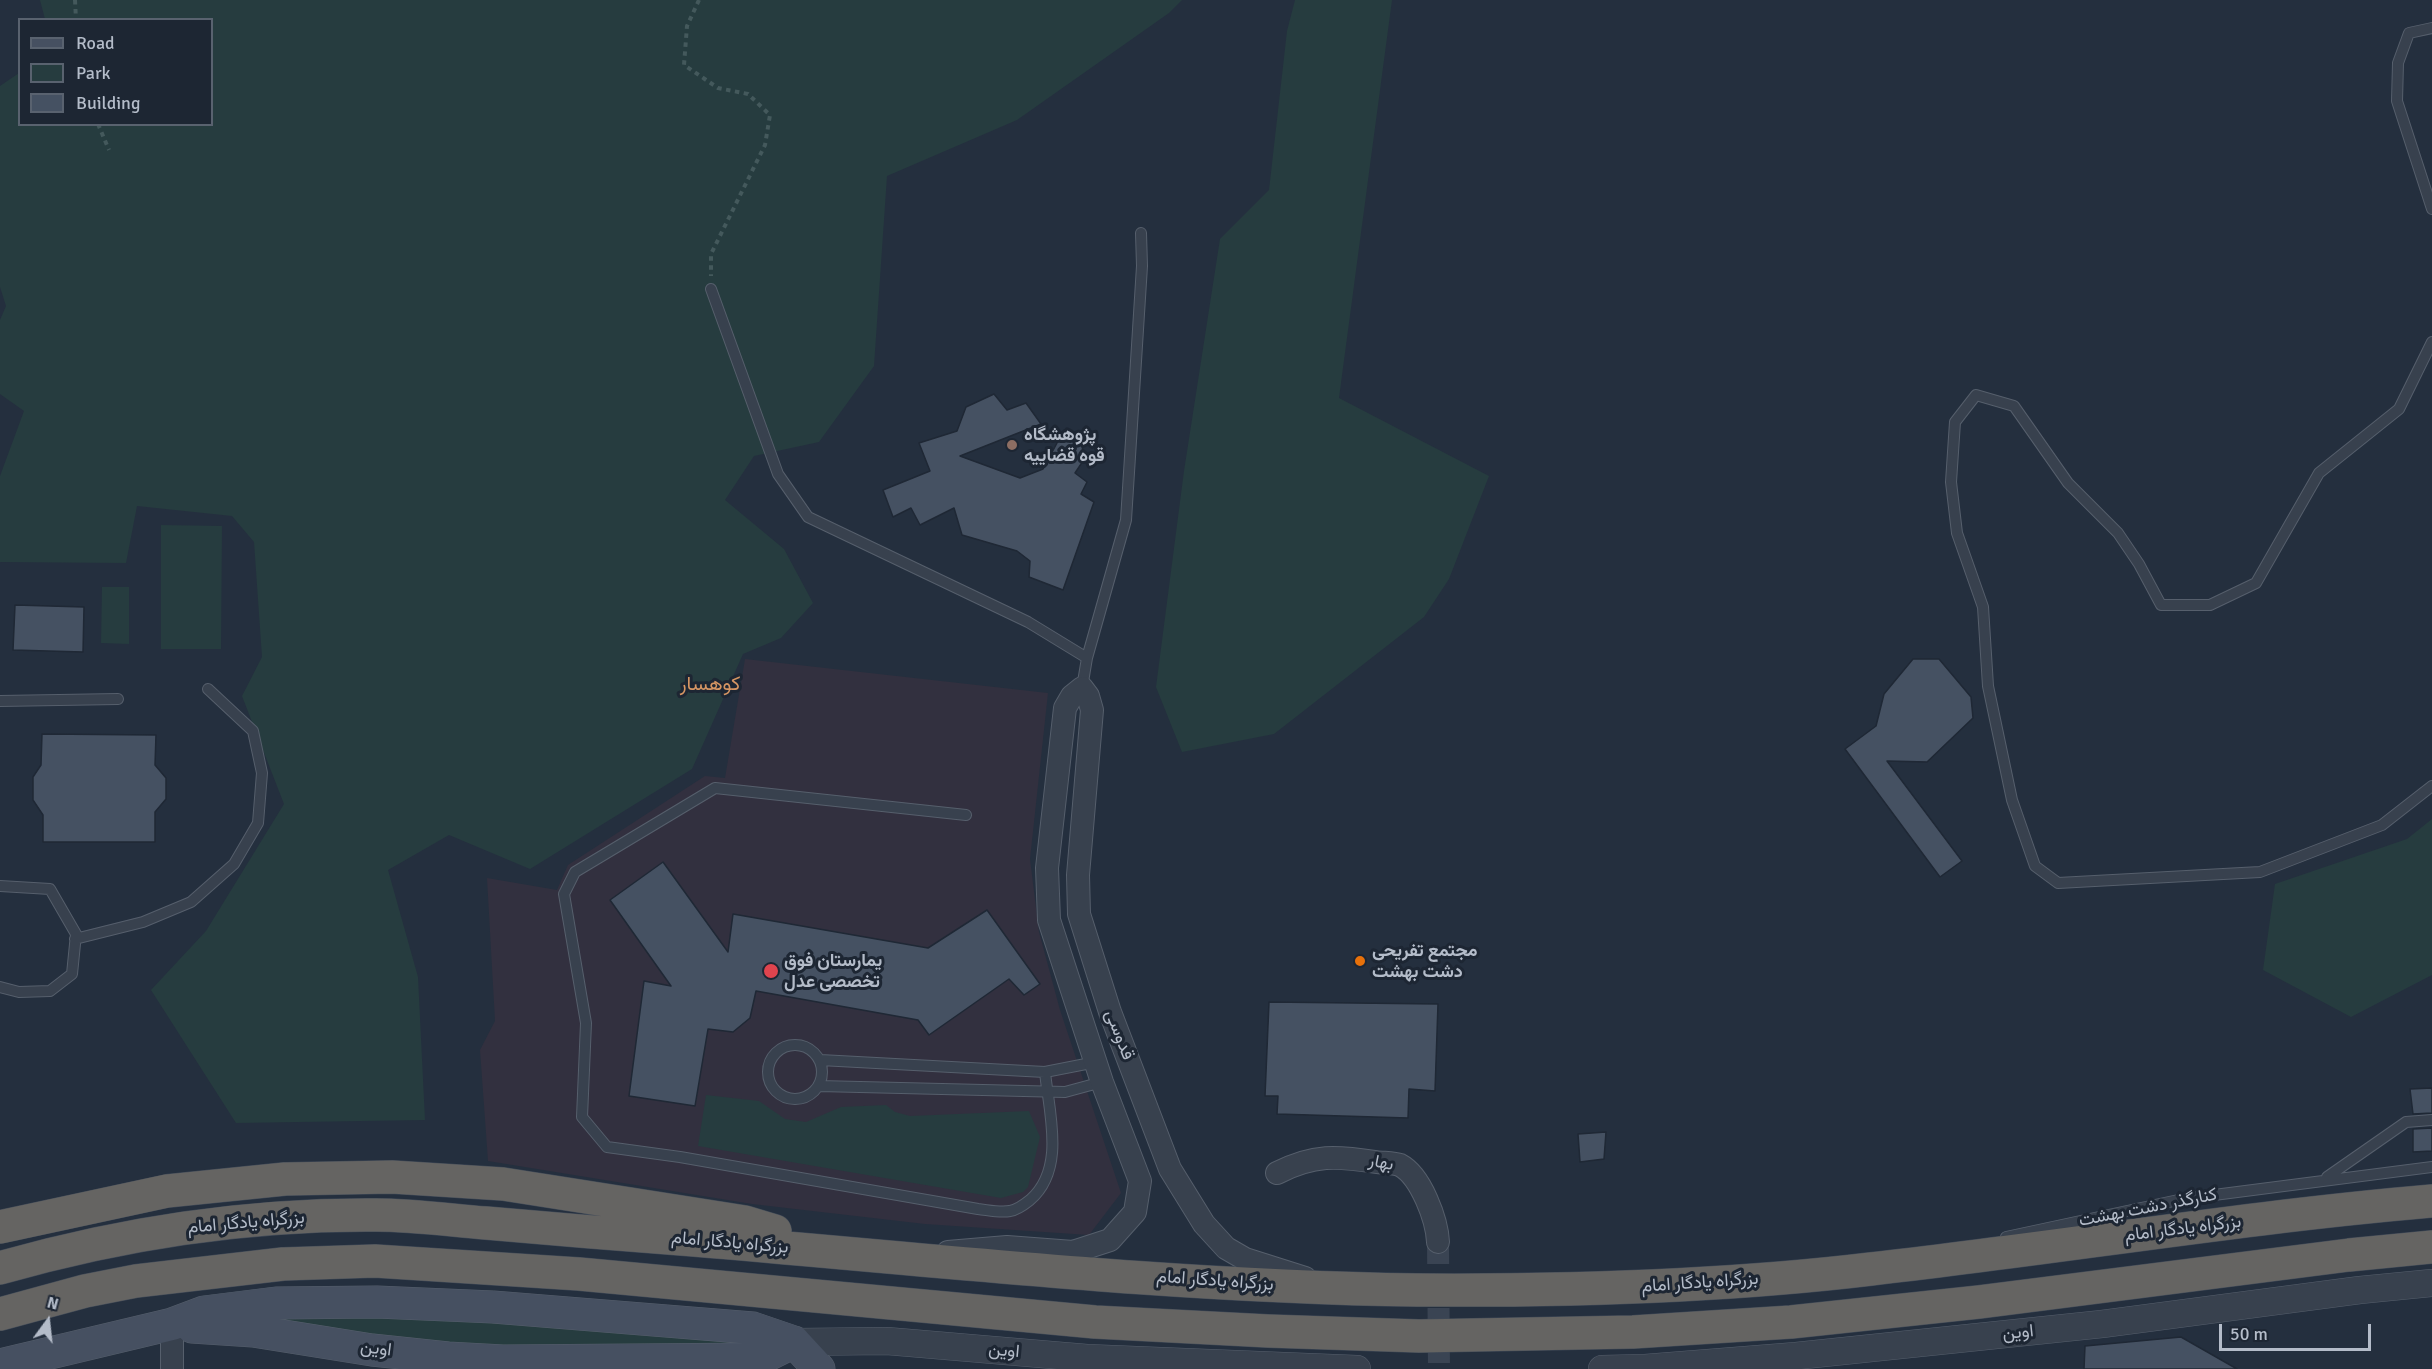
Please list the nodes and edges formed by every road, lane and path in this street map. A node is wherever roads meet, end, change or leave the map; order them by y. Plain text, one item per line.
1 (75, 0) edge
2 (699, 0) edge
3 (76, 18) edge
4 (2432, 28) edge
5 (99, 126) edge
6 (109, 150) dead end
7 (2432, 209) edge
8 (1141, 233) dead end
9 (711, 289) joint
10 (2432, 342) edge
11 (1087, 658) junction
12 (1082, 688) junction
13 (208, 689) dead end
14 (118, 699) dead end
15 (0, 701) edge
16 (2432, 786) edge
17 (966, 815) dead end
18 (0, 886) edge
19 (75, 939) junction
20 (0, 987) edge
21 (820, 1060) junction
22 (1045, 1072) junction
23 (1099, 1072) junction
24 (819, 1086) junction
25 (1047, 1091) junction
26 (2432, 1120) edge
27 (2432, 1167) edge
28 (1170, 1169) junction
29 (1277, 1173) dead end
30 (2324, 1180) junction
31 (1140, 1181) junction
32 (2432, 1201) edge
33 (0, 1227) edge
34 (1993, 1240) dead end
35 (1438, 1242) tunnel mouth
36 (1970, 1246) dead end
37 (2432, 1247) edge
38 (846, 1253) junction
39 (918, 1260) junction
40 (0, 1269) edge
41 (1868, 1270) junction
42 (2432, 1283) edge
43 (1334, 1288) junction
44 (0, 1314) edge
45 (172, 1324) junction
46 (793, 1355) edge
47 (450, 1363) edge
48 (1087, 1363) edge
49 (0, 1365) edge
50 (172, 1369) edge
51 (819, 1369) edge
52 (1357, 1369) edge
53 (1602, 1369) edge

1 - 3 path
2 - 9 path
4 - 7 lane
5 - 6 path
8 - 11 lane
9 - 11 lane
10 - 16 lane
11 - 12 lane
12 - 23 street
12 - 28 street, قدوسی
13 - 19 lane
14 - 15 lane
17 - 25 lane
18 - 19 lane
19 - 20 lane
21 - 22 lane
21 - 24 lane
21 - 24 lane
22 - 23 lane
22 - 25 lane
23 - 25 lane
23 - 31 street
24 - 25 lane
26 - 30 lane
27 - 30 lane, کنارگذر دشت بهشت
28 - 31 street
28 - 43 street, قدوسی
29 - 35 street, بهار
30 - 34 lane, کنارگذر دشت بهشت
31 - 39 street
32 - 41 highway, بزرگراه یادگار امام
33 - 38 highway
36 - 41 lane
37 - 44 highway
38 - 39 highway, بزرگراه یادگار امام
38 - 40 highway, بزرگراه یادگار امام
39 - 43 highway, بزرگراه یادگار امام
41 - 43 highway, بزرگراه یادگار امام
42 - 53 street, اوین
45 - 46 main road, اوین
45 - 47 main road, اوین
45 - 49 main road, اوین
45 - 50 street
46 - 47 main road, اوین
46 - 48 street, اوین
46 - 51 main road
48 - 52 street, اوین

